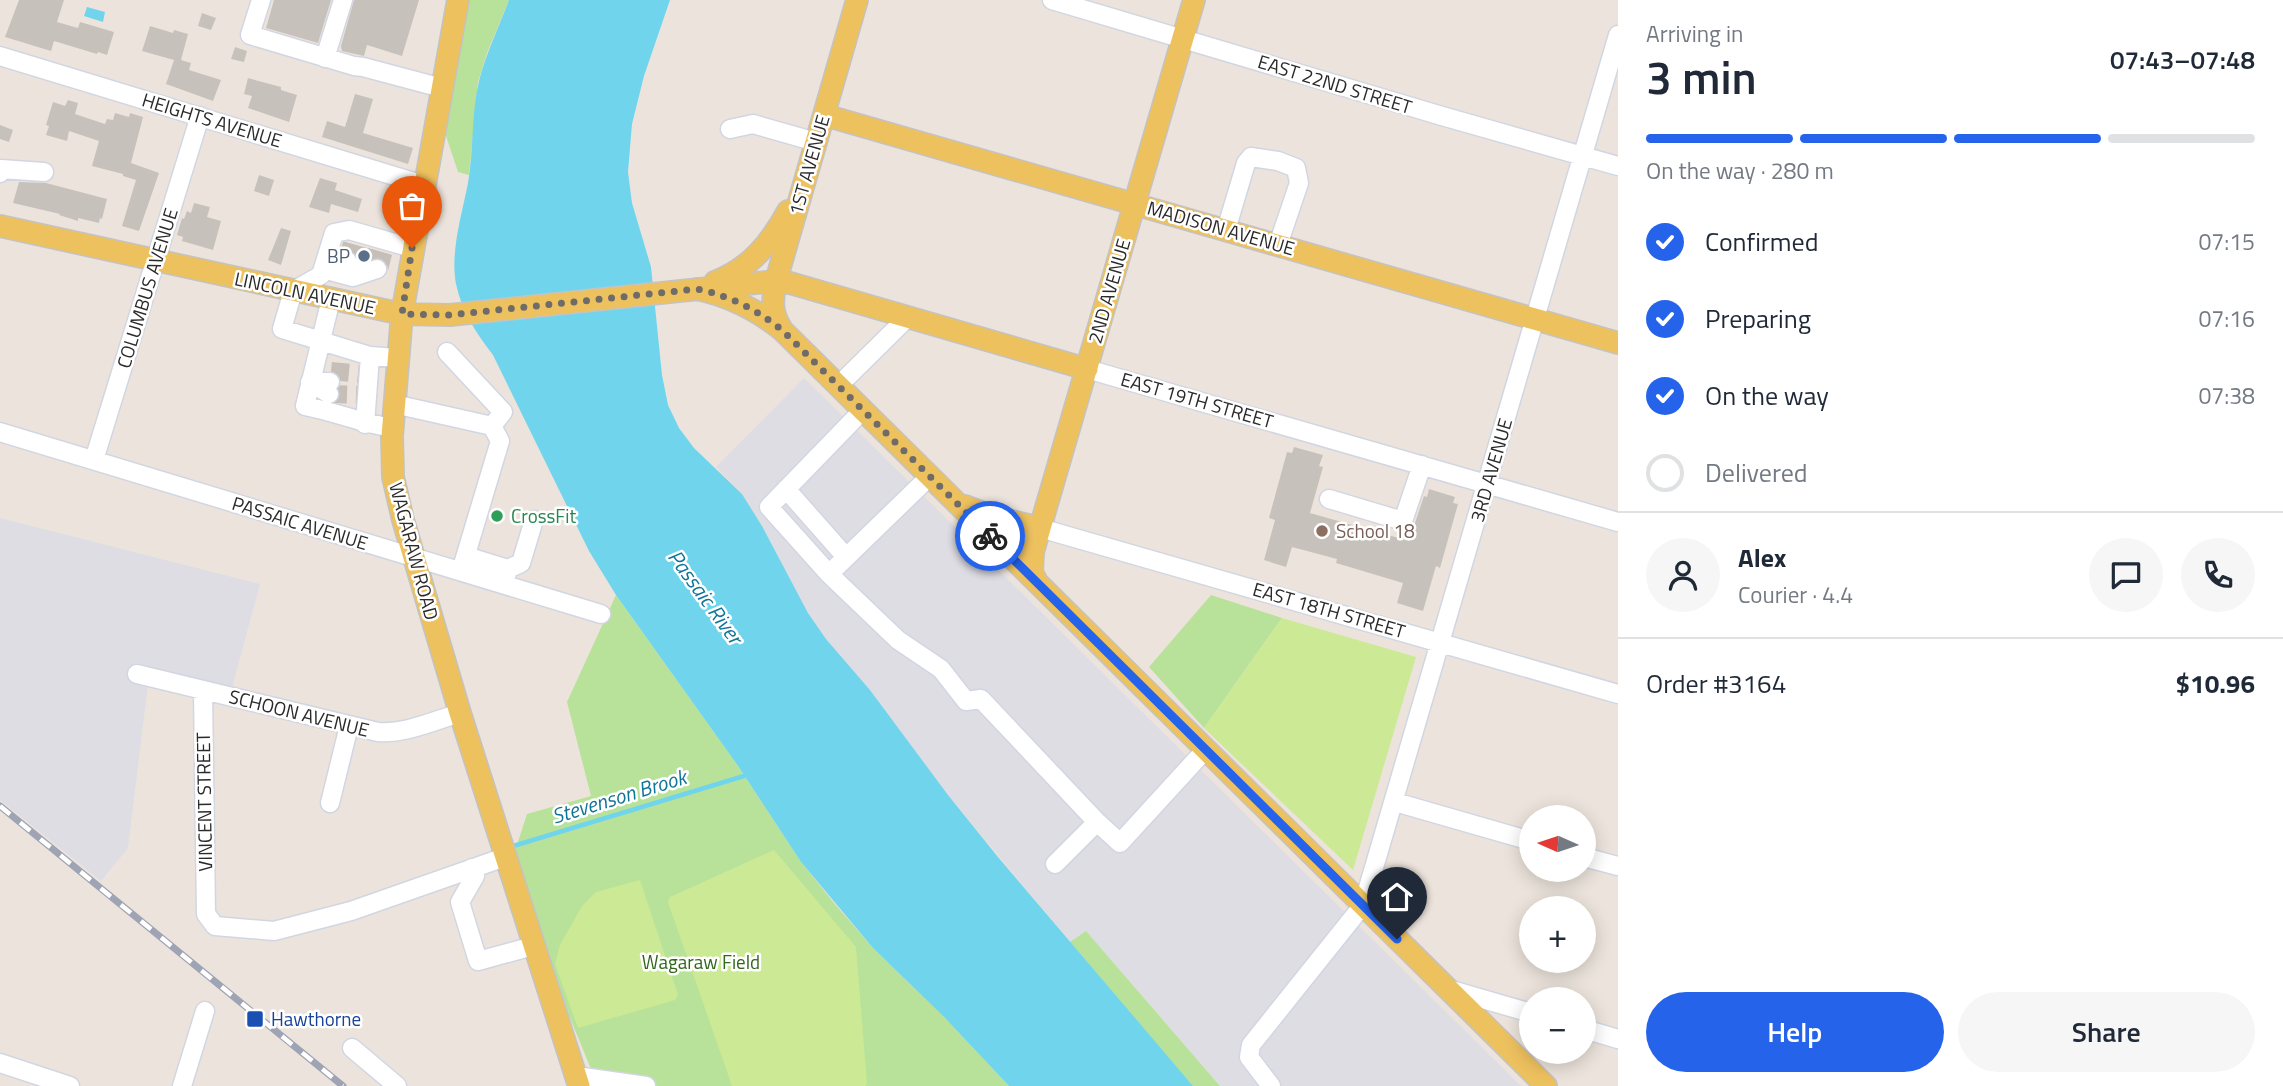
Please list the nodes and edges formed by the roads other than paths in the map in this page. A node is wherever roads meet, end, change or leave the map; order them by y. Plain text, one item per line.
1 (261, 0) edge
2 (343, 0) edge
3 (458, 0) edge
4 (857, 0) edge
5 (1052, 0) edge
6 (1194, 0) edge
7 (1618, 35) edge
8 (1182, 38) junction
9 (0, 56) edge
10 (325, 58) junction
11 (442, 88) junction
12 (824, 115) junction
13 (200, 116) junction
14 (730, 129) dead end
15 (816, 142) junction
16 (1583, 156) junction
17 (1618, 166) edge
18 (808, 167) junction
19 (0, 173) edge
20 (44, 173) dead end
21 (424, 185) junction
22 (1135, 203) junction
23 (0, 226) edge
24 (1226, 230) junction
25 (1278, 245) junction
26 (412, 248) junction
27 (364, 257) junction
28 (156, 260) junction
29 (323, 269) junction
30 (776, 281) junction
31 (697, 289) junction
32 (293, 291) junction
33 (331, 299) junction
34 (402, 314) junction
35 (908, 317) junction
36 (1535, 319) junction
37 (782, 330) junction
38 (320, 341) junction
39 (1618, 343) edge
40 (447, 352) dead end
41 (370, 356) junction
42 (397, 358) junction
43 (1087, 369) junction
44 (310, 382) junction
45 (330, 382) tunnel mouth
46 (838, 386) junction
47 (394, 404) junction
48 (863, 410) junction
49 (365, 424) junction
50 (492, 426) junction
51 (392, 428) junction
52 (0, 432) edge
53 (94, 460) junction
54 (1422, 465) junction
55 (929, 477) junction
56 (1487, 484) junction
57 (786, 489) junction
58 (947, 494) junction
59 (1329, 499) dead end
60 (534, 520) dead end
61 (1618, 522) edge
62 (1040, 528) junction
63 (414, 557) junction
64 (846, 557) junction
65 (463, 563) junction
66 (829, 574) junction
67 (506, 577) junction
68 (1037, 582) junction
69 (601, 614) dead end
70 (1441, 642) junction
71 (137, 674) dead end
72 (203, 690) junction
73 (1618, 694) edge
74 (460, 713) junction
75 (349, 726) junction
76 (1206, 749) junction
77 (1395, 802) junction
78 (330, 803) dead end
79 (1097, 822) junction
80 (1519, 838) edge
81 (505, 856) junction
82 (1596, 860) edge
83 (1055, 864) dead end
84 (1618, 866) edge
85 (472, 868) junction
86 (1363, 905) junction
87 (533, 946) junction
88 (1448, 989) junction
89 (1519, 1010) edge
90 (205, 1011) dead end
91 (1596, 1033) edge
92 (1618, 1039) edge
93 (352, 1048) dead end
94 (0, 1063) edge
95 (577, 1081) edge
96 (70, 1086) edge
97 (181, 1086) edge
98 (397, 1086) edge
99 (646, 1086) edge
100 (1271, 1086) edge
101 (1546, 1086) edge

1 - 10 street
2 - 10 street
3 - 11 main road, WAGARAW ROAD
4 - 12 main road, 1ST AVENUE
5 - 8 street, EAST 22ND STREET
6 - 8 main road, 2ND AVENUE
7 - 16 street, 3RD AVENUE
8 - 16 street, EAST 22ND STREET
8 - 22 main road, 2ND AVENUE
9 - 13 street, HEIGHTS AVENUE
10 - 11 street
11 - 21 main road, WAGARAW ROAD
12 - 15 main road, 1ST AVENUE
12 - 22 main road, MADISON AVENUE
13 - 21 street, HEIGHTS AVENUE
13 - 28 street, COLUMBUS AVENUE
14 - 15 street
15 - 18 main road, 1ST AVENUE
16 - 17 street, EAST 22ND STREET
16 - 36 street, 3RD AVENUE
18 - 30 main road, 1ST AVENUE
18 - 31 main road
19 - 20 street
21 - 26 main road, WAGARAW ROAD
22 - 24 main road, MADISON AVENUE
22 - 43 main road, 2ND AVENUE
23 - 28 main road, LINCOLN AVENUE
24 - 25 main road, MADISON AVENUE
24 - 25 street
25 - 36 main road, MADISON AVENUE
26 - 27 street
26 - 34 main road, WAGARAW ROAD
27 - 29 street
27 - 29 street
28 - 32 main road, LINCOLN AVENUE
28 - 53 street, COLUMBUS AVENUE
29 - 32 street
30 - 31 main road, LINCOLN AVENUE
30 - 35 main road, EAST 19TH STREET
30 - 37 main road, 1ST AVENUE
31 - 34 main road, LINCOLN AVENUE
31 - 37 main road
32 - 33 main road, LINCOLN AVENUE
32 - 38 street
33 - 34 main road, LINCOLN AVENUE
33 - 38 street
34 - 42 main road, WAGARAW ROAD
35 - 43 main road, EAST 19TH STREET
35 - 46 street
36 - 39 main road, MADISON AVENUE
36 - 56 street, 3RD AVENUE
37 - 46 main road
38 - 41 street
38 - 44 street
40 - 50 street
41 - 42 street
41 - 49 street
42 - 47 main road, WAGARAW ROAD
43 - 54 street, EAST 19TH STREET
43 - 62 main road, 2ND AVENUE
44 - 45 street
44 - 49 street
46 - 48 main road
47 - 50 street
47 - 51 main road, WAGARAW ROAD
48 - 55 main road
48 - 57 street
49 - 51 street
50 - 65 street
51 - 63 main road, WAGARAW ROAD
52 - 53 street, PASSAIC AVENUE
53 - 63 street, PASSAIC AVENUE
54 - 56 street, EAST 19TH STREET
54 - 59 street
55 - 58 main road
55 - 64 street
56 - 61 street, EAST 19TH STREET
56 - 70 street, 3RD AVENUE
57 - 64 street
57 - 66 street
58 - 62 main road
58 - 68 main road
60 - 67 street
62 - 68 main road, 2ND AVENUE
62 - 70 street, EAST 18TH STREET
63 - 65 street, PASSAIC AVENUE
63 - 74 main road, WAGARAW ROAD
64 - 66 street
65 - 67 street, PASSAIC AVENUE
66 - 79 street
67 - 69 street, PASSAIC AVENUE
68 - 76 main road
70 - 73 street, EAST 18TH STREET
70 - 77 street, 3RD AVENUE
71 - 72 street, SCHOON AVENUE
72 - 75 street, SCHOON AVENUE
72 - 85 street, VINCENT STREET
74 - 75 street, SCHOON AVENUE
74 - 81 main road, WAGARAW ROAD
75 - 78 street
76 - 79 street
76 - 86 main road
77 - 80 street
77 - 86 street, 3RD AVENUE
79 - 83 street
81 - 85 street
81 - 87 main road, WAGARAW ROAD
82 - 84 street
85 - 87 street
86 - 88 main road
86 - 100 street
87 - 95 main road, WAGARAW ROAD
88 - 89 street
88 - 101 main road
90 - 97 street
91 - 92 street
93 - 98 street
94 - 96 street
95 - 99 street

